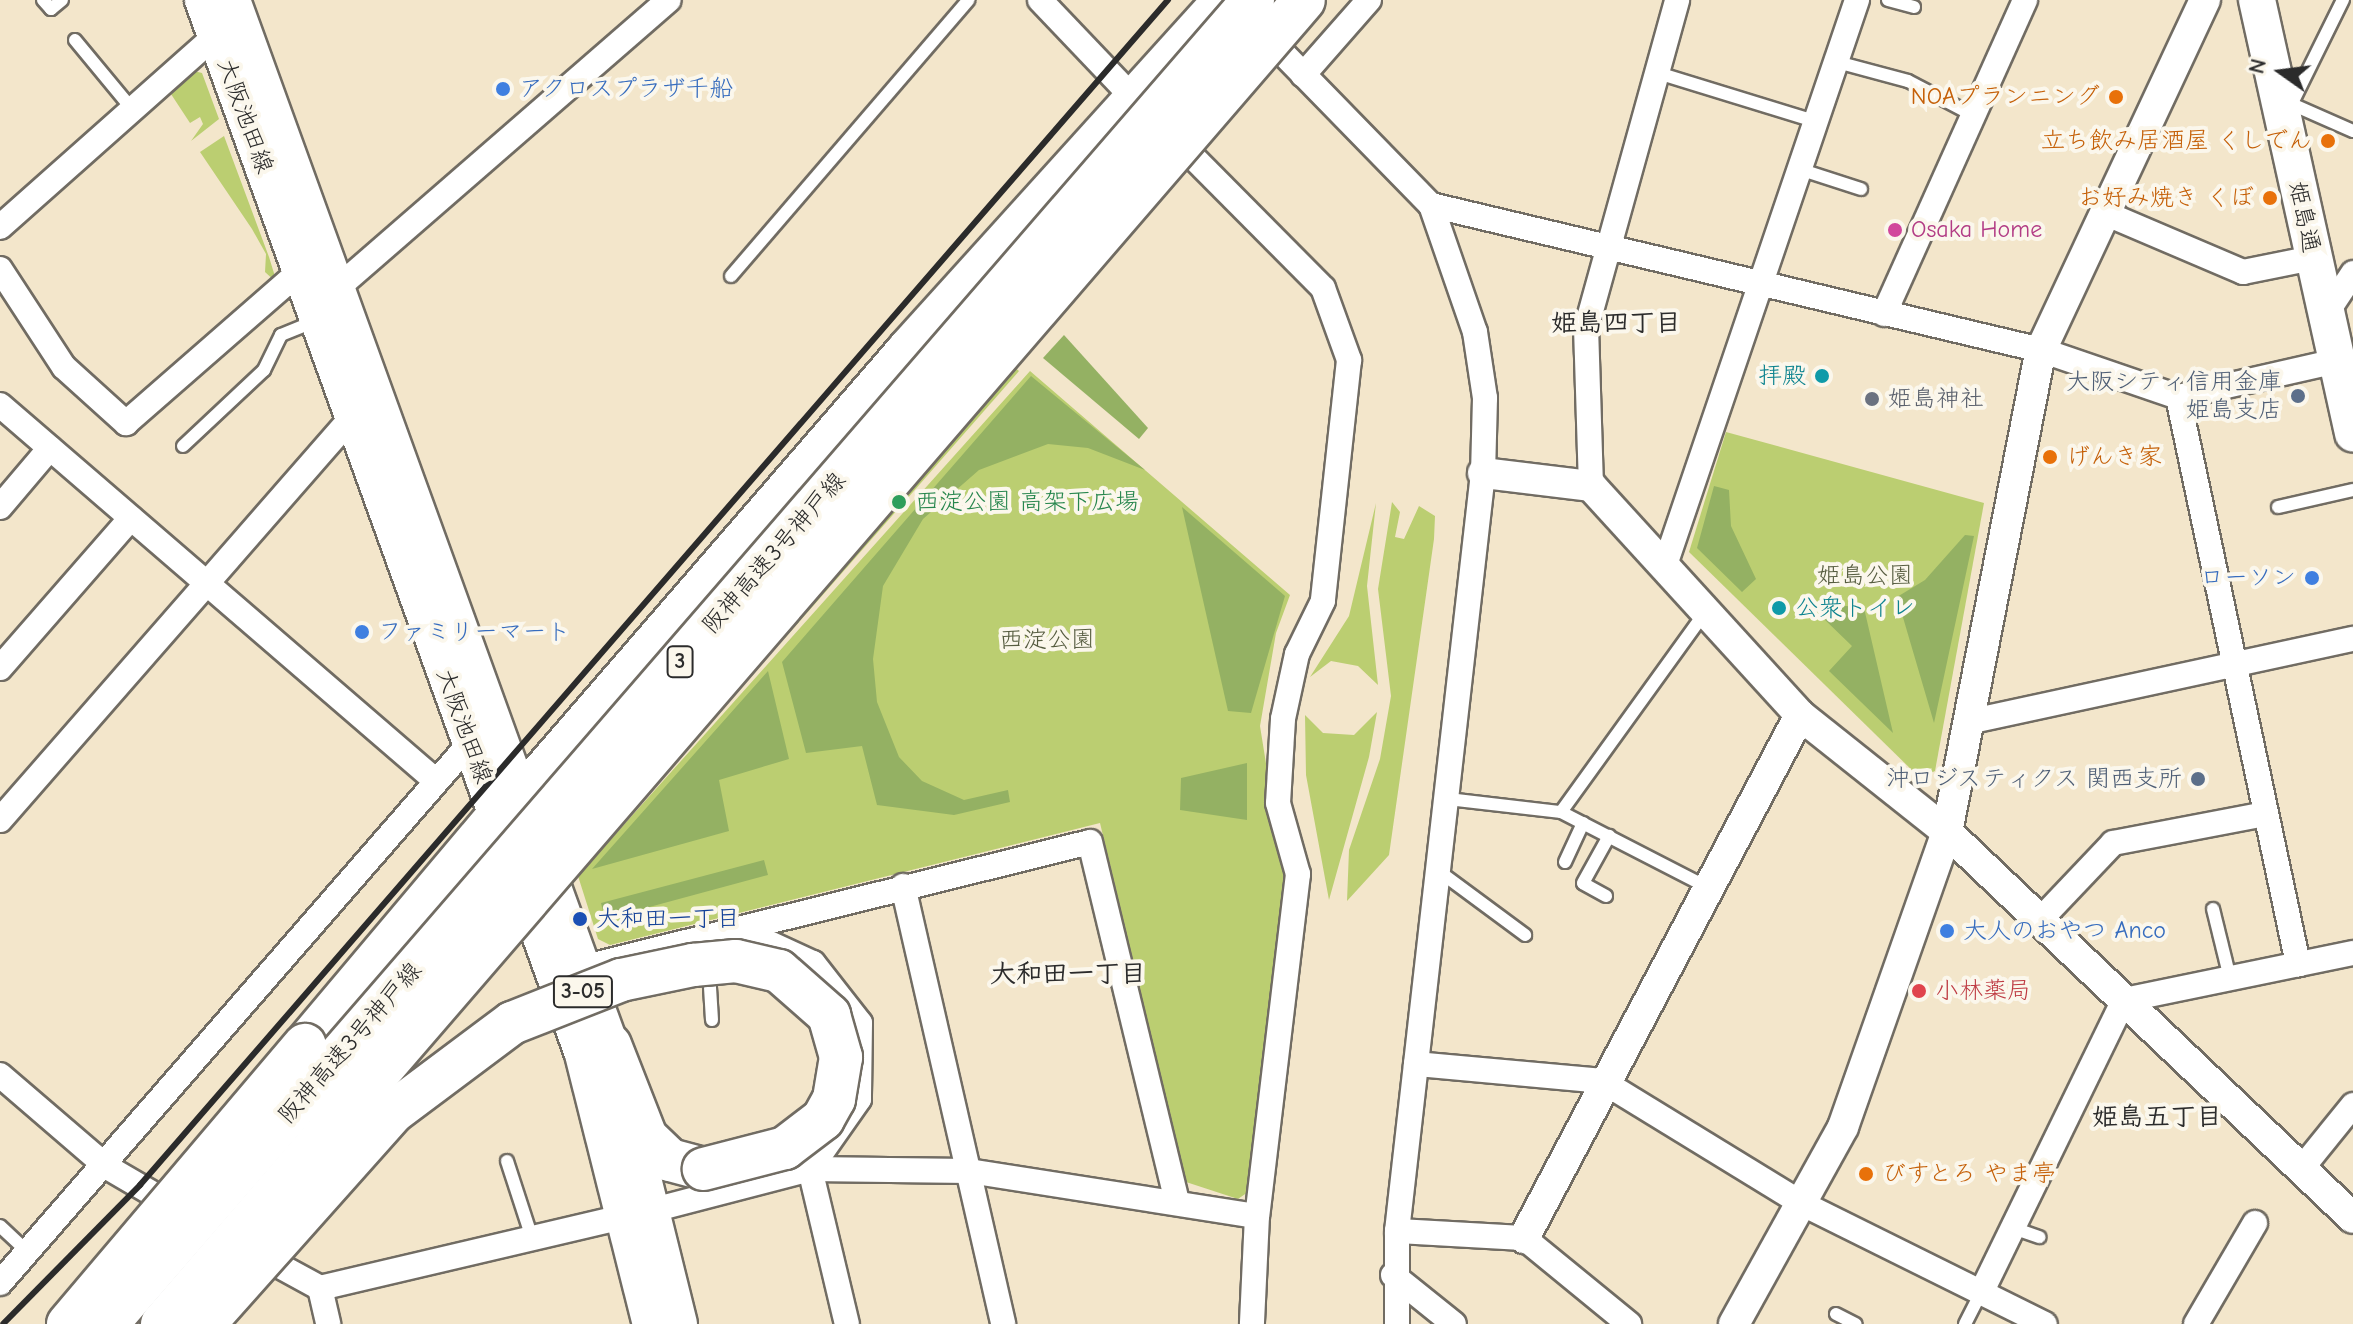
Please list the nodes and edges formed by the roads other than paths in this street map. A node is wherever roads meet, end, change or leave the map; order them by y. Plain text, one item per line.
1 (43, 0) edge
2 (62, 0) edge
3 (203, 0) edge
4 (232, 0) edge
5 (669, 0) edge
6 (968, 0) edge
7 (1040, 0) edge
8 (1304, 0) edge
9 (1369, 0) edge
10 (1677, 0) edge
11 (1857, 0) edge
12 (1888, 0) edge
13 (2025, 0) edge
14 (2205, 0) edge
15 (2257, 0) edge
16 (2343, 0) edge
17 (1228, 1) edge
18 (1914, 7) dead end
19 (215, 36) junction
20 (75, 40) dead end
21 (1837, 62) junction
22 (1658, 73) junction
23 (1303, 75) junction
24 (1136, 90) junction
25 (2286, 102) junction
26 (133, 110) junction
27 (1973, 115) junction
28 (1817, 122) junction
29 (2353, 131) edge
30 (1802, 170) junction
31 (1861, 189) dead end
32 (1431, 205) junction
33 (2107, 214) junction
34 (0, 227) edge
35 (1611, 248) junction
36 (2313, 258) junction
37 (0, 269) edge
38 (300, 271) junction
39 (2353, 273) edge
40 (731, 276) dead end
41 (1765, 283) junction
42 (326, 305) junction
43 (1884, 314) junction
44 (2326, 314) junction
45 (2041, 350) junction
46 (2337, 361) junction
47 (2178, 397) junction
48 (0, 405) edge
49 (352, 417) junction
50 (2353, 433) edge
51 (183, 446) dead end
52 (50, 448) junction
53 (1483, 473) junction
54 (1591, 486) junction
55 (2353, 490) edge
56 (0, 507) edge
57 (2278, 507) dead end
58 (131, 518) junction
59 (1664, 568) junction
60 (208, 582) junction
61 (1705, 612) junction
62 (2353, 639) edge
63 (2231, 664) junction
64 (0, 668) edge
65 (1800, 715) junction
66 (1968, 722) junction
67 (470, 743) junction
68 (436, 781) junction
69 (1448, 799) junction
70 (507, 805) junction
71 (1561, 812) junction
72 (2265, 814) junction
73 (0, 820) edge
74 (1583, 823) junction
75 (1947, 832) junction
76 (1609, 836) junction
77 (1565, 862) dead end
78 (1440, 872) junction
79 (903, 886) junction
80 (1707, 887) junction
81 (1606, 896) dead end
82 (2213, 909) dead end
83 (2040, 920) junction
84 (743, 931) junction
85 (1525, 935) dead end
86 (2353, 953) edge
87 (708, 963) junction
88 (2298, 964) junction
89 (581, 968) junction
90 (2230, 978) junction
91 (2124, 1000) junction
92 (568, 1013) junction
93 (712, 1020) dead end
94 (610, 1045) junction
95 (1416, 1064) junction
96 (0, 1075) edge
97 (1602, 1081) junction
98 (2353, 1105) edge
99 (507, 1161) dead end
100 (107, 1167) junction
101 (2302, 1168) junction
102 (810, 1169) junction
103 (969, 1171) junction
104 (1177, 1201) junction
105 (1801, 1203) junction
106 (639, 1213) junction
107 (1257, 1216) junction
108 (2353, 1218) edge
109 (2255, 1223) dead end
110 (0, 1226) edge
111 (2013, 1228) junction
112 (1397, 1231) junction
113 (2039, 1237) dead end
114 (532, 1238) junction
115 (1524, 1238) junction
116 (29, 1253) junction
117 (275, 1264) junction
118 (1393, 1275) junction
119 (0, 1283) edge
120 (320, 1288) junction
121 (1983, 1289) junction
122 (1836, 1314) dead end
123 (68, 1324) edge
124 (107, 1324) edge
125 (162, 1324) edge
126 (204, 1324) edge
127 (226, 1324) edge
128 (328, 1324) edge
129 (651, 1324) edge
130 (679, 1324) edge
131 (847, 1324) edge
132 (1003, 1324) edge
133 (1252, 1324) edge
134 (1397, 1324) edge
135 (1454, 1324) edge
136 (1629, 1324) edge
137 (1734, 1324) edge
138 (1856, 1324) edge
139 (1965, 1324) edge
140 (2045, 1324) edge
141 (2196, 1324) edge

1 - 2 lane
3 - 19 main road, 大阪池田線
4 - 42 main road, 大阪池田線
5 - 42 street
6 - 40 lane
7 - 24 street
8 - 125 highway, 阪神高速3号神戸線 / 3, bridge
9 - 23 street
10 - 22 street
11 - 21 street
12 - 18 lane
13 - 27 street
14 - 33 street
15 - 25 main road, 姫島通
16 - 25 lane
17 - 23 street
17 - 24 street
17 - 124 highway, 阪神高速3号神戸線 / 3, bridge
19 - 26 street
19 - 38 main road, 大阪池田線
20 - 26 lane
21 - 27 lane
21 - 28 street
22 - 28 lane
22 - 35 street
23 - 32 street
24 - 70 street
24 - 107 street
25 - 29 lane
25 - 36 main road, 姫島通
26 - 34 street
27 - 43 street
28 - 30 street
30 - 31 lane
30 - 41 street
32 - 35 street
32 - 53 street
33 - 36 street
33 - 45 street
35 - 41 street
35 - 54 street
36 - 44 main road, 姫島通
37 - 38 street
38 - 42 main road, 大阪池田線
39 - 44 street
41 - 43 street
41 - 59 street
42 - 49 main road, 大阪池田線
42 - 51 lane
42 - 70 main road, 大阪池田線
43 - 45 street
44 - 46 main road, 姫島通
45 - 47 street
45 - 66 street
46 - 47 street
46 - 50 main road, 姫島通
47 - 63 street
48 - 52 street
49 - 60 street
49 - 67 main road, 大阪池田線
52 - 56 street
52 - 58 street
53 - 54 street
53 - 69 street
54 - 59 street
55 - 57 lane
58 - 60 street
58 - 64 street
59 - 61 street
60 - 68 street
60 - 73 street
61 - 65 street
61 - 71 lane
62 - 63 street
63 - 66 street
63 - 72 street
65 - 75 street
65 - 80 street
66 - 75 street
67 - 68 street
67 - 70 main road, 大阪池田線
68 - 100 street
69 - 71 lane
69 - 78 street
70 - 89 main road, 大阪池田線
70 - 92 main road, 大阪池田線
70 - 123 highway, bridge
71 - 74 lane
72 - 83 street
72 - 88 street
74 - 76 lane
74 - 77 lane
75 - 83 street
75 - 105 street
76 - 80 lane
76 - 81 lane
78 - 85 lane
78 - 95 street
79 - 84 street
79 - 103 street
79 - 104 street
80 - 97 street
82 - 90 lane
83 - 91 street
84 - 89 street
84 - 102 street
86 - 88 street
87 - 93 lane
87 - 94 highway, 3-05, bridge
87 - 126 highway, 3-05, bridge
88 - 90 street
89 - 94 main road, 大阪池田線
90 - 91 street
91 - 101 street
91 - 111 street
92 - 106 main road, 大阪池田線
92 - 117 street
94 - 106 main road, 大阪池田線
95 - 97 street
95 - 112 street
96 - 100 street
97 - 105 street
97 - 115 street
98 - 101 street
99 - 114 lane
100 - 116 street
100 - 117 street
101 - 108 street
102 - 103 street
102 - 106 street
102 - 131 street
103 - 104 street
103 - 132 street
104 - 107 street
105 - 121 street
105 - 137 street
106 - 114 street
106 - 129 main road, 大阪池田線
106 - 130 main road, 大阪池田線
107 - 133 street
109 - 141 street
110 - 116 lane
111 - 113 lane
111 - 121 street
112 - 115 street
112 - 118 street
114 - 120 street
115 - 136 street
116 - 119 street
117 - 120 street
117 - 127 street
118 - 134 street
118 - 135 street
120 - 128 street
121 - 139 lane
121 - 140 street
122 - 138 lane

